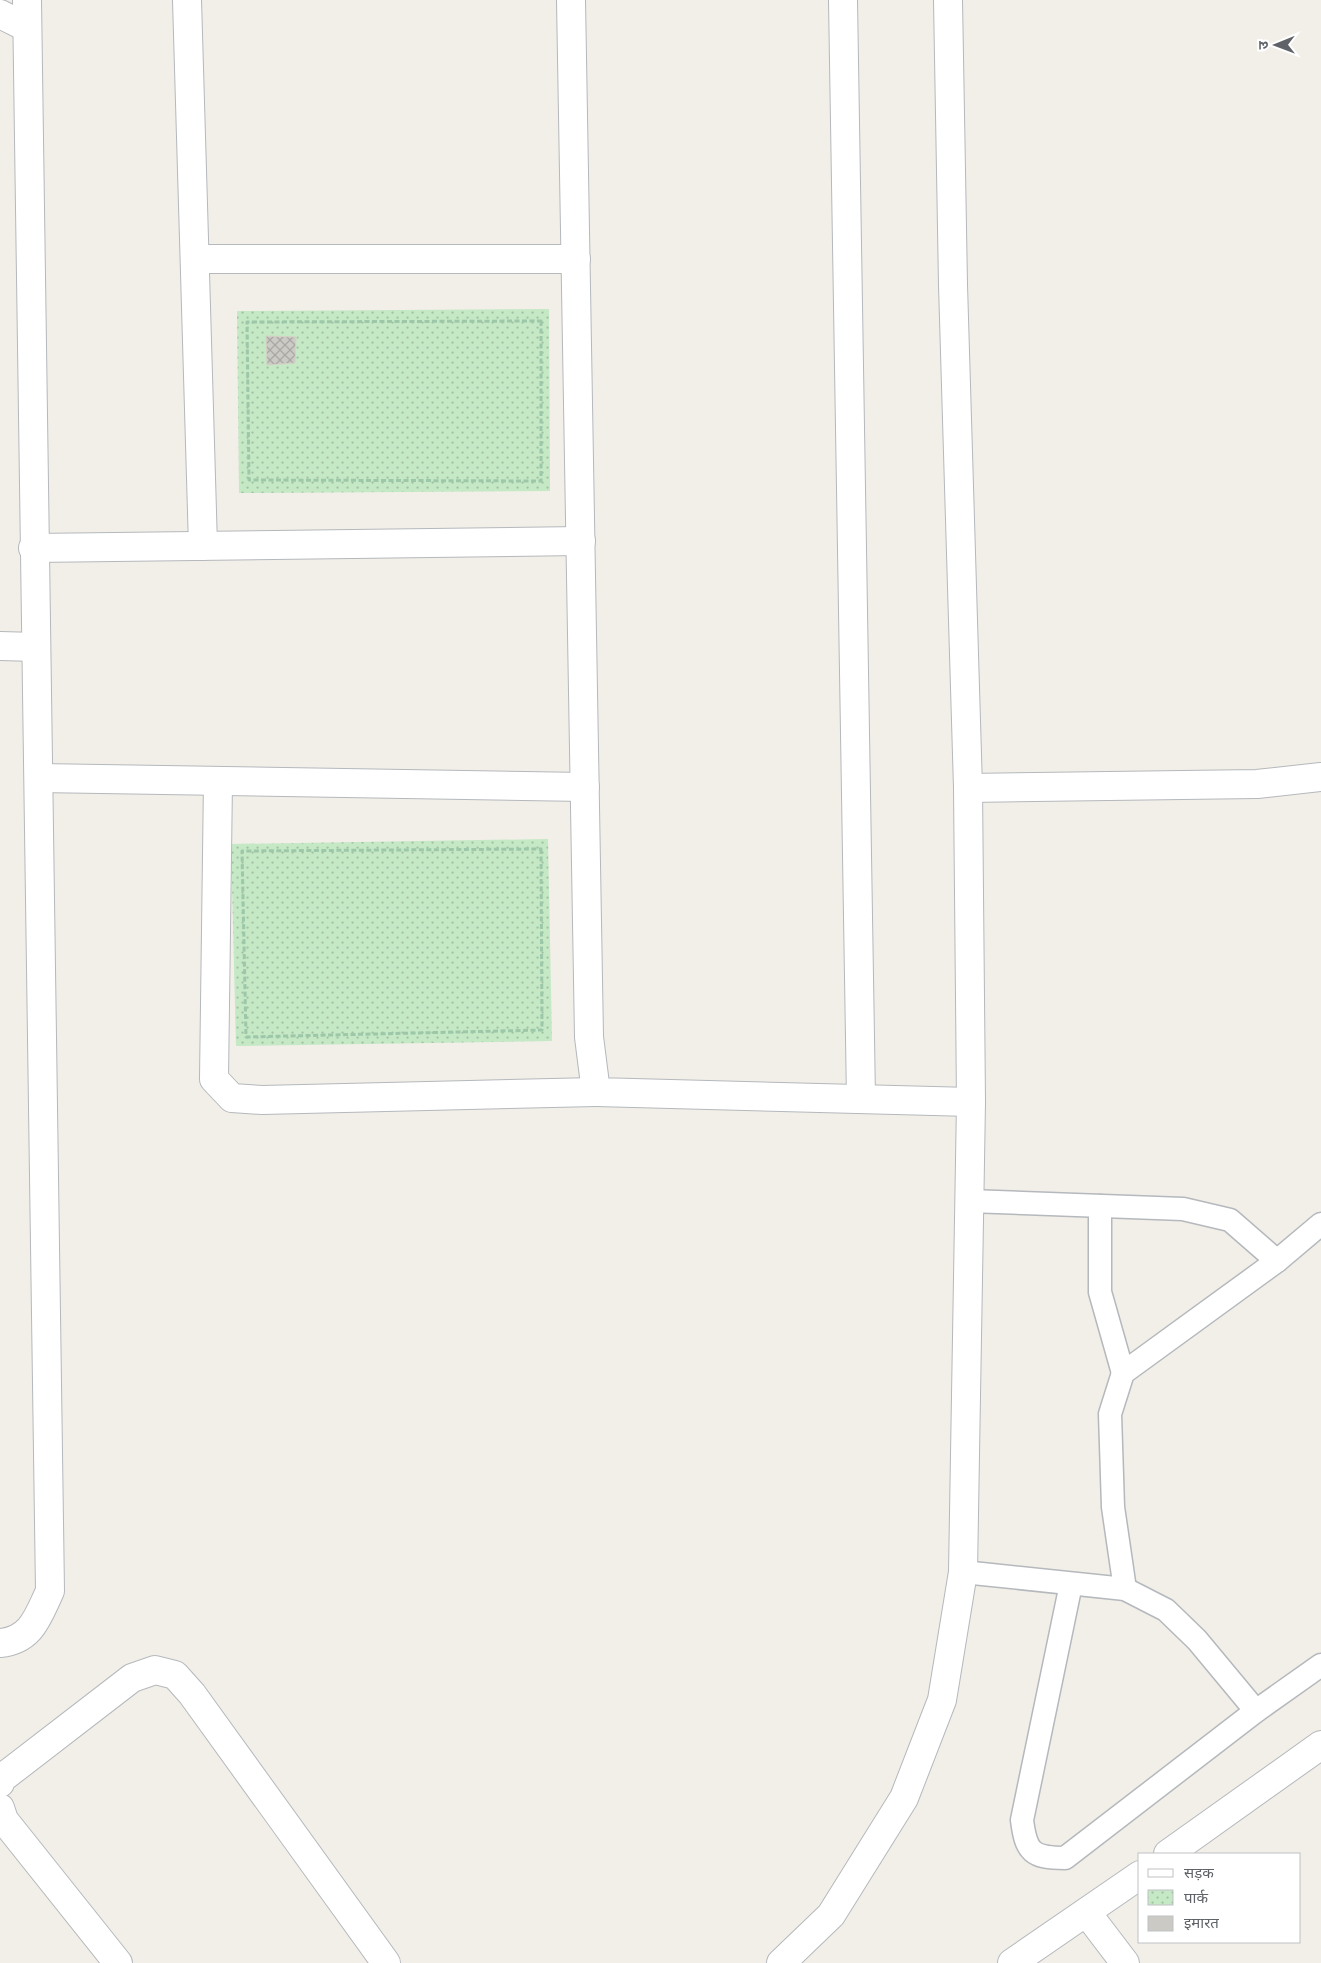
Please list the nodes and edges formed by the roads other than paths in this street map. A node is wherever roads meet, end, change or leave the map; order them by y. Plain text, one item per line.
1 (27, 0) edge
2 (187, 0) edge
3 (571, 0) edge
4 (843, 0) edge
5 (948, 0) edge
6 (0, 14) edge
7 (26, 27) junction
8 (195, 259) junction
9 (576, 259) junction
10 (581, 541) junction
11 (203, 546) junction
12 (33, 548) junction
13 (0, 646) edge
14 (36, 646) junction
15 (1321, 777) edge
16 (39, 778) junction
17 (218, 781) junction
18 (585, 787) junction
19 (968, 788) junction
20 (596, 1092) junction
21 (862, 1099) junction
22 (970, 1102) junction
23 (969, 1201) junction
24 (1100, 1206) junction
25 (1321, 1224) edge
26 (1277, 1261) junction
27 (1123, 1373) junction
28 (963, 1572) junction
29 (1071, 1584) junction
30 (1125, 1590) junction
31 (0, 1643) edge
32 (1321, 1665) edge
33 (1256, 1711) junction
34 (1321, 1745) edge
35 (0, 1783) edge
36 (0, 1808) edge
37 (1169, 1853) edge
38 (1138, 1876) edge
39 (1087, 1913) junction
40 (118, 1963) edge
41 (386, 1963) edge
42 (781, 1963) edge
43 (1012, 1963) edge
44 (1125, 1963) edge

1 - 7 street
2 - 8 street
3 - 9 street
4 - 21 street
5 - 19 street
6 - 7 street
7 - 12 street
8 - 9 street
8 - 11 street
9 - 10 street
10 - 11 street
10 - 18 street
11 - 12 street
12 - 14 street
13 - 14 street
14 - 16 street
15 - 19 street
16 - 17 street
16 - 31 street
17 - 18 street
17 - 20 street
18 - 20 street
19 - 22 street
20 - 21 street
21 - 22 street
22 - 23 street
23 - 24 lane
23 - 28 street
24 - 26 lane
24 - 27 lane
25 - 26 lane
26 - 27 lane
27 - 30 lane
28 - 29 lane
28 - 42 street
29 - 30 lane
29 - 33 lane
30 - 33 lane
32 - 33 lane
34 - 37 street
35 - 41 street
36 - 40 street
38 - 39 street
39 - 43 street
39 - 44 street

